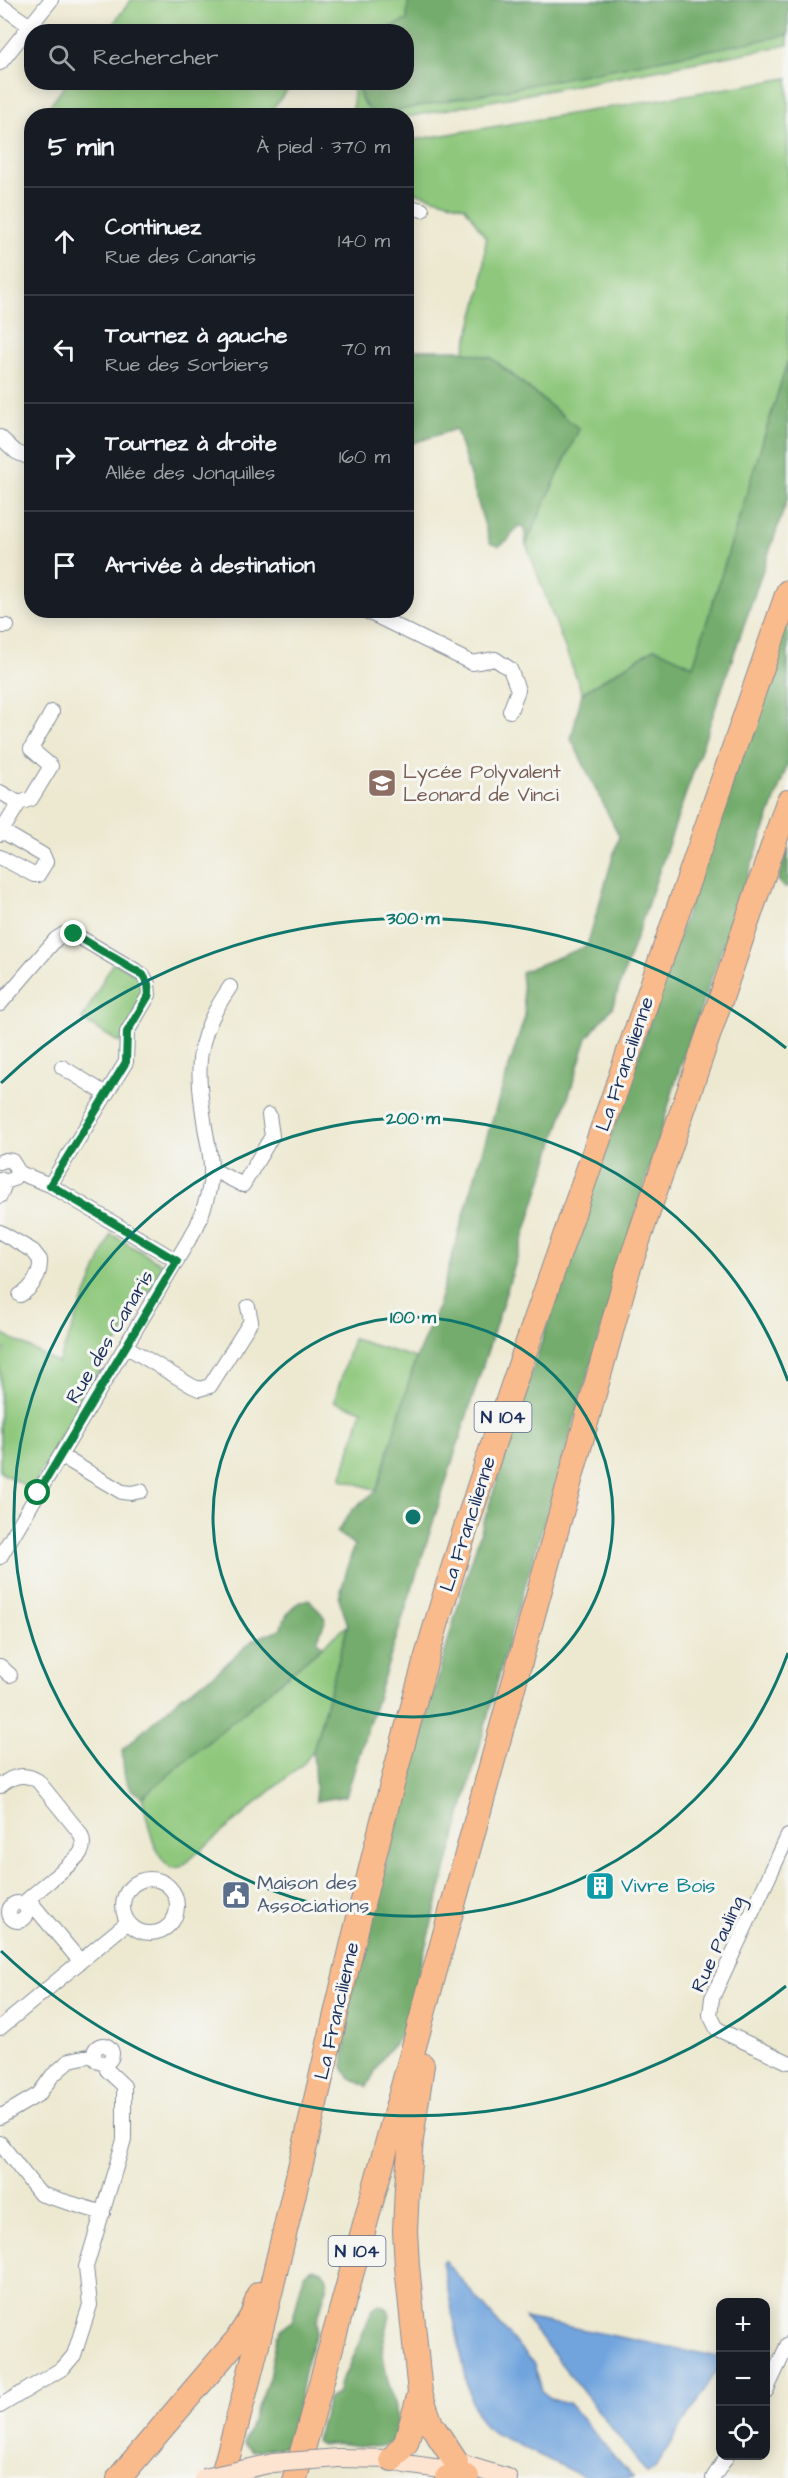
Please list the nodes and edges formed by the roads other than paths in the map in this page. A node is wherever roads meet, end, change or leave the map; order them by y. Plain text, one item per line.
1 (51, 0) edge
2 (0, 5) edge
3 (27, 24) edge
4 (32, 24) edge
5 (24, 33) edge
6 (0, 63) edge
7 (414, 208) edge
8 (422, 210) dead end
9 (0, 437) edge
10 (24, 456) edge
11 (788, 592) edge
12 (379, 618) edge
13 (510, 711) dead end
14 (52, 712) dead end
15 (0, 792) edge
16 (788, 802) edge
17 (18, 803) junction
18 (1, 832) edge
19 (0, 857) edge
20 (230, 987) dead end
21 (0, 1004) edge
22 (62, 1067) dead end
23 (106, 1094) junction
24 (269, 1115) dead end
25 (0, 1162) edge
26 (212, 1168) junction
27 (17, 1172) junction
28 (3, 1180) edge
29 (50, 1185) junction
30 (0, 1196) edge
31 (0, 1232) edge
32 (177, 1261) junction
33 (20, 1295) dead end
34 (248, 1307) dead end
35 (127, 1347) junction
36 (60, 1456) junction
37 (141, 1491) dead end
38 (0, 1557) edge
39 (0, 1786) edge
40 (788, 1836) edge
41 (12, 1908) edge
42 (128, 1923) dead end
43 (80, 1961) junction
44 (419, 2024) junction
45 (0, 2028) edge
46 (788, 2062) edge
47 (0, 2117) edge
48 (0, 2143) edge
49 (104, 2213) junction
50 (280, 2259) junction
51 (788, 2344) edge
52 (770, 2381) edge
53 (420, 2393) junction
54 (0, 2406) edge
55 (392, 2459) junction
56 (724, 2460) edge
57 (734, 2460) edge
58 (135, 2469) edge
59 (460, 2474) edge
60 (119, 2478) edge
61 (204, 2478) edge
62 (222, 2478) edge
63 (295, 2478) edge
64 (508, 2478) edge
65 (713, 2478) edge
66 (724, 2478) edge

1 - 4 street
2 - 3 street
5 - 6 street
7 - 8 street
9 - 10 street
11 - 50 highway, La Francilienne / N 104
12 - 13 street
14 - 17 street
15 - 17 street
16 - 44 highway, N 104
17 - 18 street
18 - 19 street
20 - 26 street, Rue des Canaris
21 - 23 street
22 - 23 street
23 - 29 street
24 - 26 street
25 - 27 street
26 - 32 street, Rue des Canaris
27 - 28 street
27 - 29 street
28 - 30 street
29 - 32 street
31 - 33 street
32 - 35 street, Rue des Canaris
34 - 35 street
35 - 36 street, Rue des Canaris
36 - 37 street
36 - 38 street, Rue des Canaris
39 - 41 street
40 - 46 street, Rue Pauling
41 - 43 street
42 - 43 street
43 - 45 street
44 - 53 highway
44 - 63 highway, N 104
47 - 49 street
48 - 49 street
49 - 54 street
50 - 58 highway
50 - 62 highway, La Francilienne / N 104
51 - 52 street
53 - 55 highway
53 - 59 highway
55 - 59 street
55 - 61 street, bridge
56 - 65 street
57 - 66 street
58 - 60 highway
59 - 64 street

